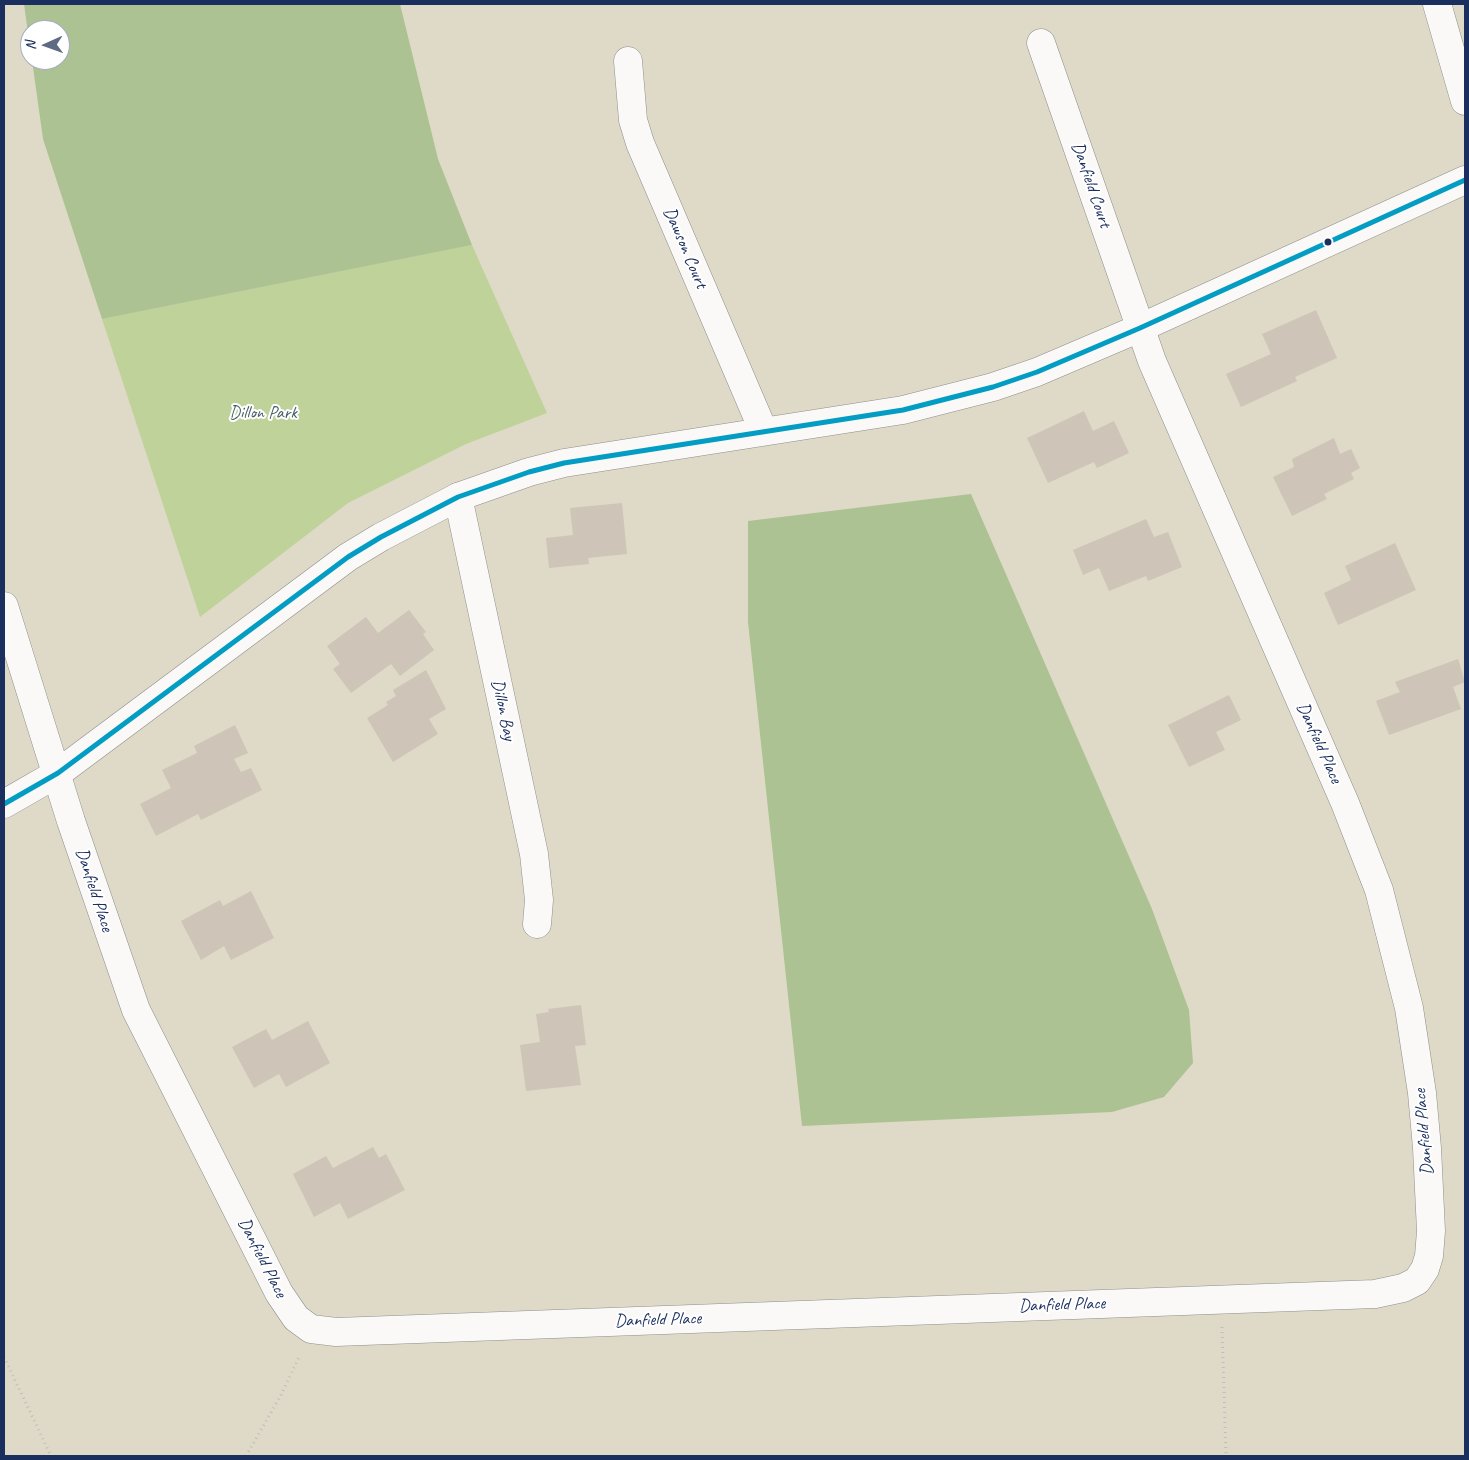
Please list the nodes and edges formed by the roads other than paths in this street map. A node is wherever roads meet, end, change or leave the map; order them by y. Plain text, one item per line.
1 (1437, 4) edge
2 (1041, 42) dead end
3 (628, 61) dead end
4 (1465, 101) edge
5 (1465, 180) edge
6 (1140, 328) junction
7 (763, 430) junction
8 (458, 497) junction
9 (4, 606) edge
10 (58, 773) junction
11 (4, 804) edge
12 (537, 924) dead end

1 - 4 street
2 - 6 street, Danfield Court
3 - 7 street, Dawson Court
5 - 6 street
6 - 7 street
6 - 10 street, Danfield Place
7 - 8 street
8 - 10 street
8 - 12 street, Dillon Bay
9 - 10 street, Danfield Place
10 - 11 street

